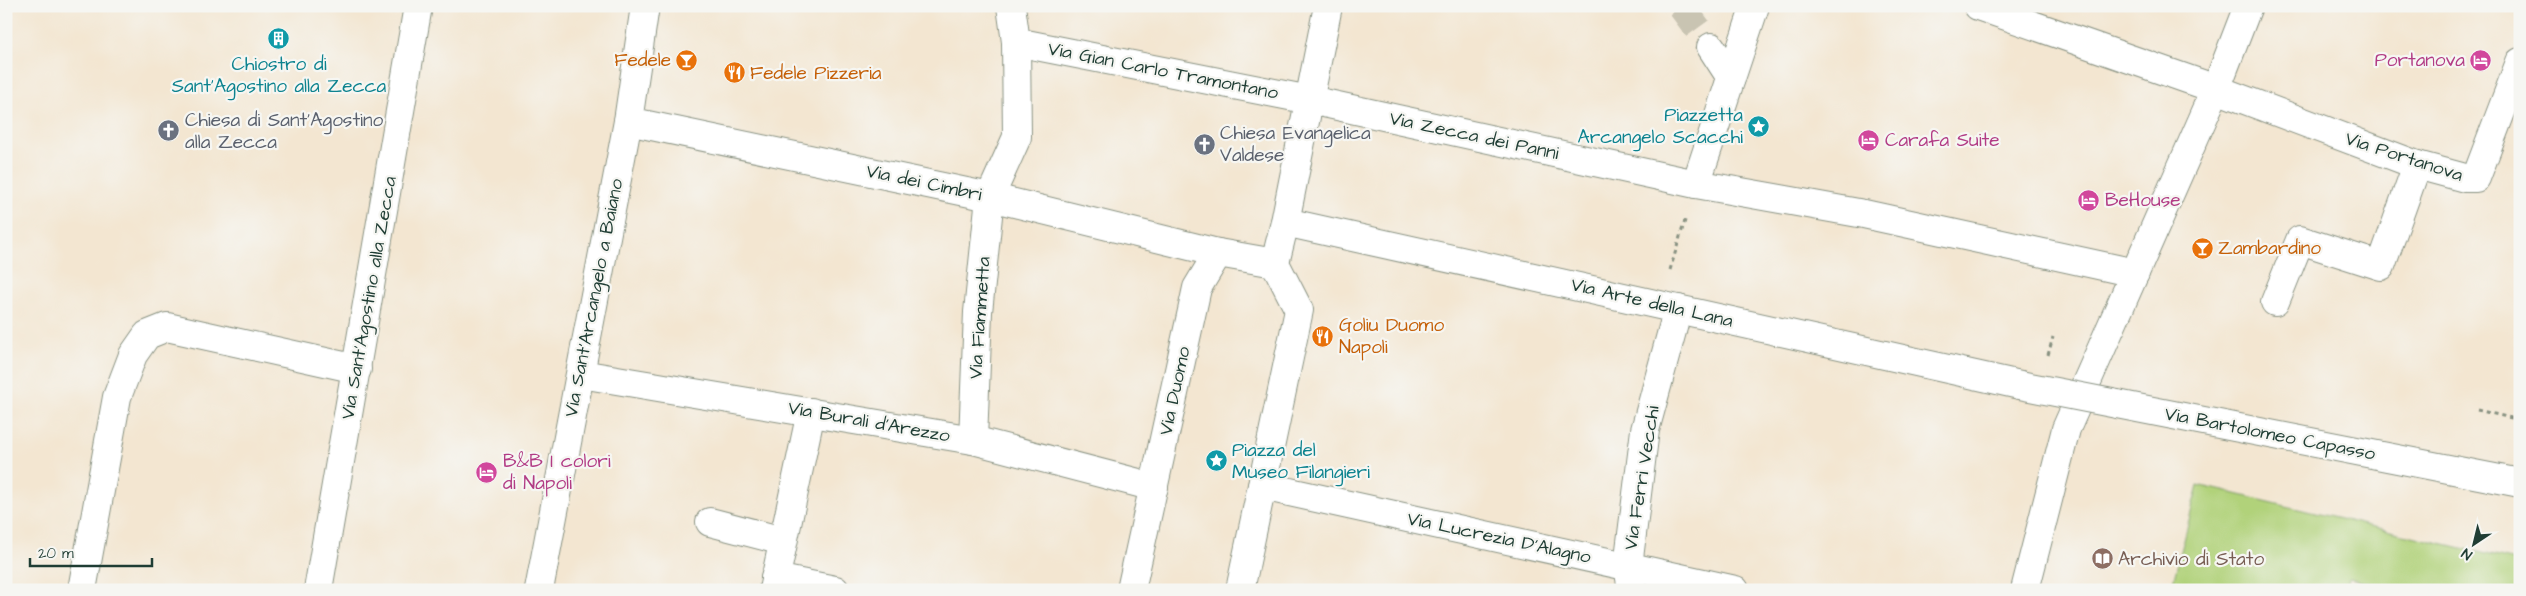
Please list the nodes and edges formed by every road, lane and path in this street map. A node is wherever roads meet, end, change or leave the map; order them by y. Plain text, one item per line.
1 (418, 6) edge
2 (645, 6) edge
3 (1011, 6) edge
4 (1328, 6) edge
5 (1755, 6) edge
6 (1978, 6) edge
7 (2248, 6) edge
8 (1016, 42) junction
9 (1711, 46) tunnel mouth
10 (2520, 62) edge
11 (1731, 78) junction
12 (2216, 90) junction
13 (1310, 100) junction
14 (628, 121) junction
15 (2418, 165) junction
16 (1696, 184) junction
17 (990, 197) junction
18 (1285, 222) junction
19 (1218, 253) junction
20 (1275, 263) junction
21 (2135, 273) junction
22 (2275, 302) dead end
23 (1669, 307) junction
24 (2053, 336) dead end
25 (2048, 357) dead end
26 (357, 369) junction
27 (580, 374) junction
28 (2020, 385) joint
29 (2477, 410) dead end
30 (811, 412) junction
31 (2520, 420) edge
32 (973, 440) junction
33 (2520, 483) edge
34 (1262, 486) junction
35 (1154, 487) junction
36 (710, 522) dead end
37 (783, 541) junction
38 (1630, 578) edge
39 (774, 584) edge
40 (82, 590) edge
41 (318, 590) edge
42 (539, 590) edge
43 (835, 590) edge
44 (1131, 590) edge
45 (1240, 590) edge
46 (1735, 590) edge
47 (2025, 590) edge

1 - 26 street, Via Sant'Agostino alla Zecca
2 - 14 street, Via Sant'Arcangelo a Baiano
3 - 8 street, Via Fiammetta
4 - 13 street
5 - 11 street
6 - 12 street, Via Portanova
7 - 12 street
8 - 13 street, Via Gian Carlo Tramontano
8 - 17 street, Via Fiammetta
9 - 11 street
10 - 15 street, Via Portanova
11 - 16 street
12 - 15 street, Via Portanova
12 - 21 street
13 - 16 street, Via Zecca dei Panni
13 - 18 street
14 - 17 street, Via dei Cimbri
14 - 27 street, Via Sant'Arcangelo a Baiano
15 - 22 street
16 - 21 street, Via Zecca dei Panni
16 - 23 path
17 - 19 street, Via dei Cimbri
17 - 32 street, Via Fiammetta
18 - 20 street
18 - 23 street, Via Arte della Lana
19 - 20 street
19 - 35 street, Via Duomo
20 - 34 street
21 - 47 street
23 - 28 street, Via Arte della Lana
23 - 38 street, Via Ferri Vecchi
24 - 25 path
26 - 40 street
26 - 41 street, Via Sant'Agostino alla Zecca
27 - 30 street, Via Burali d'Arezzo
27 - 42 street, Via Sant'Arcangelo a Baiano
28 - 33 street, Via Bartolomeo Capasso, bridge
29 - 31 path
30 - 32 street, Via Burali d'Arezzo
30 - 37 street
32 - 35 street, Via Burali d'Arezzo
34 - 38 street, Via Lucrezia D'Alagno
34 - 45 street
35 - 44 street, Via Duomo
36 - 37 street
37 - 39 street
38 - 46 street, Via Lucrezia D'Alagno
39 - 43 street

